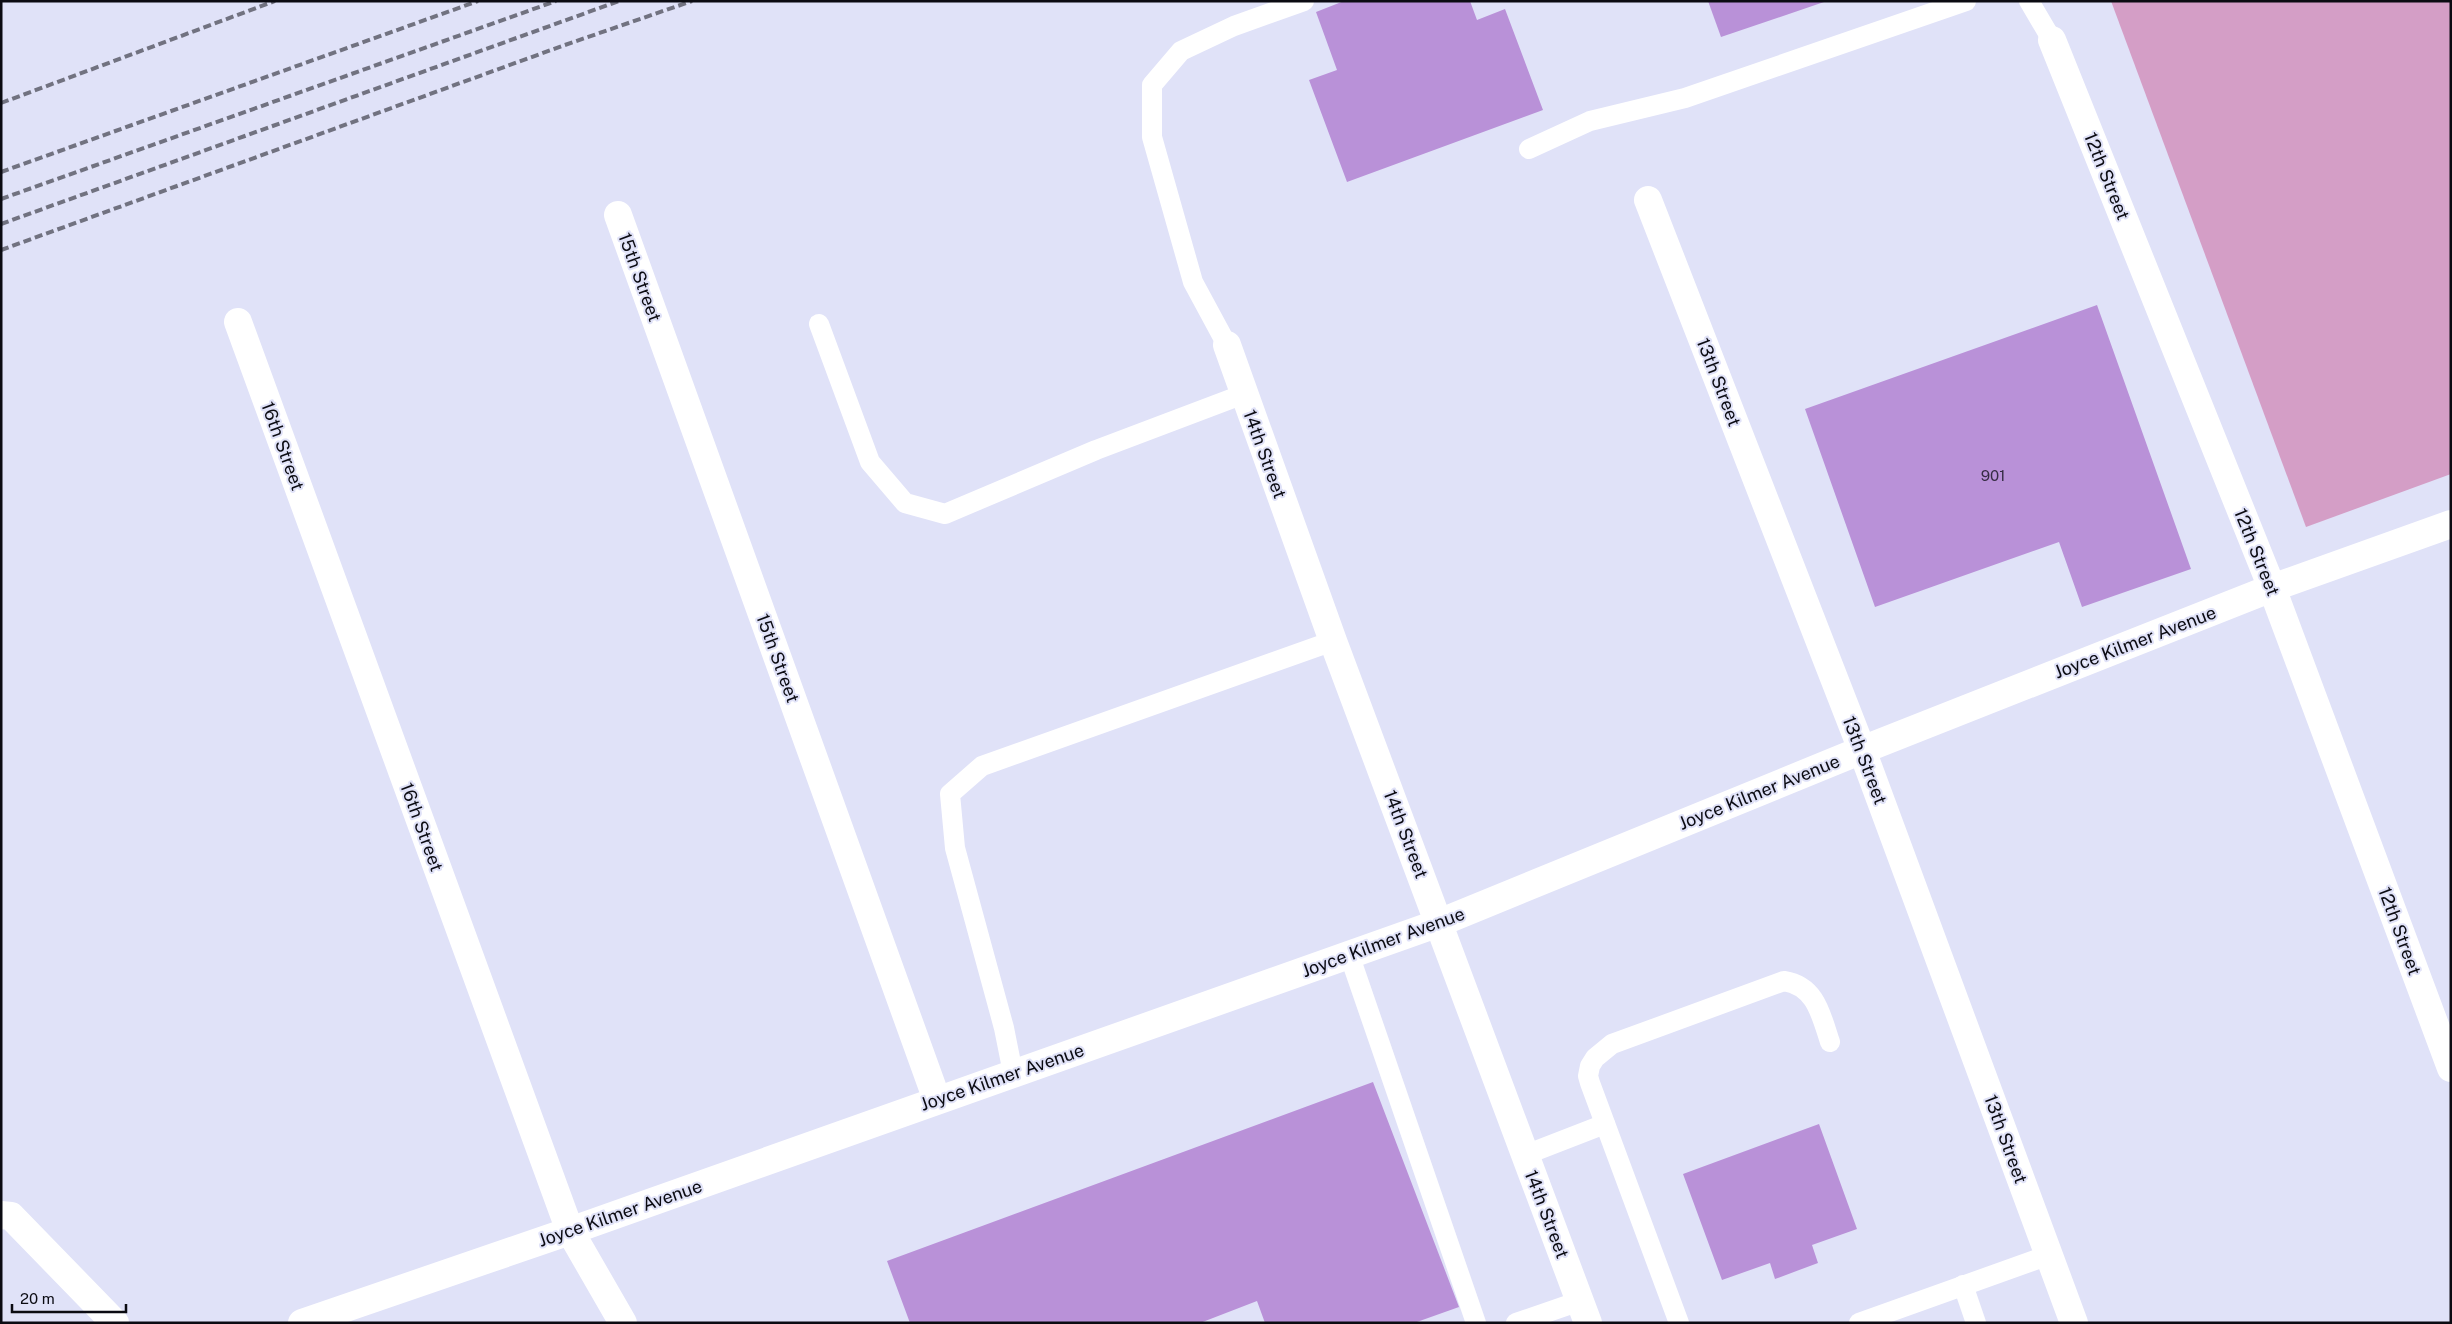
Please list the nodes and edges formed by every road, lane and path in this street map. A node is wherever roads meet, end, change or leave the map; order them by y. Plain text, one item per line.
1 (1304, 1) edge
2 (1966, 1) edge
3 (2029, 1) edge
4 (2052, 40) joint
5 (1529, 149) dead end
6 (1648, 200) dead end
7 (618, 215) dead end
8 (238, 322) dead end
9 (819, 324) dead end
10 (1227, 345) joint
11 (1244, 394) junction
12 (2451, 524) edge
13 (2272, 588) junction
14 (1333, 641) junction
15 (1862, 750) junction
16 (1439, 923) junction
17 (1349, 954) junction
18 (1830, 1042) dead end
19 (2451, 1068) edge
20 (1013, 1073) junction
21 (937, 1100) junction
22 (1605, 1124) junction
23 (1525, 1155) junction
24 (1, 1215) edge
25 (570, 1231) junction
26 (2049, 1255) junction
27 (1962, 1285) junction
28 (1584, 1312) edge
29 (115, 1323) edge
30 (302, 1323) edge
31 (623, 1323) edge
32 (1476, 1323) edge
33 (1516, 1323) edge
34 (1678, 1323) edge
35 (1859, 1323) edge
36 (1976, 1323) edge
37 (2074, 1323) edge

1 - 10 lane
2 - 5 lane
3 - 4 lane
4 - 13 street, 12th Street
6 - 15 street, 13th Street
7 - 21 street, 15th Street
8 - 25 street, 16th Street
9 - 11 lane
10 - 11 street, 14th Street
11 - 14 street, 14th Street
12 - 13 street, Joyce Kilmer Avenue
13 - 15 street, Joyce Kilmer Avenue
13 - 19 street, 12th Street
14 - 16 street, 14th Street
14 - 20 lane
15 - 16 street, Joyce Kilmer Avenue
15 - 26 street, 13th Street
16 - 17 street, Joyce Kilmer Avenue
16 - 23 street, 14th Street
17 - 20 street, Joyce Kilmer Avenue
17 - 32 lane
18 - 22 lane
20 - 21 street, Joyce Kilmer Avenue
21 - 25 street, Joyce Kilmer Avenue
22 - 23 lane
22 - 34 lane
23 - 28 street, 14th Street
24 - 29 street
25 - 30 street, Joyce Kilmer Avenue
25 - 31 street, 16th Street
26 - 27 lane
26 - 37 street, 13th Street
27 - 35 lane
27 - 36 lane
28 - 33 lane

